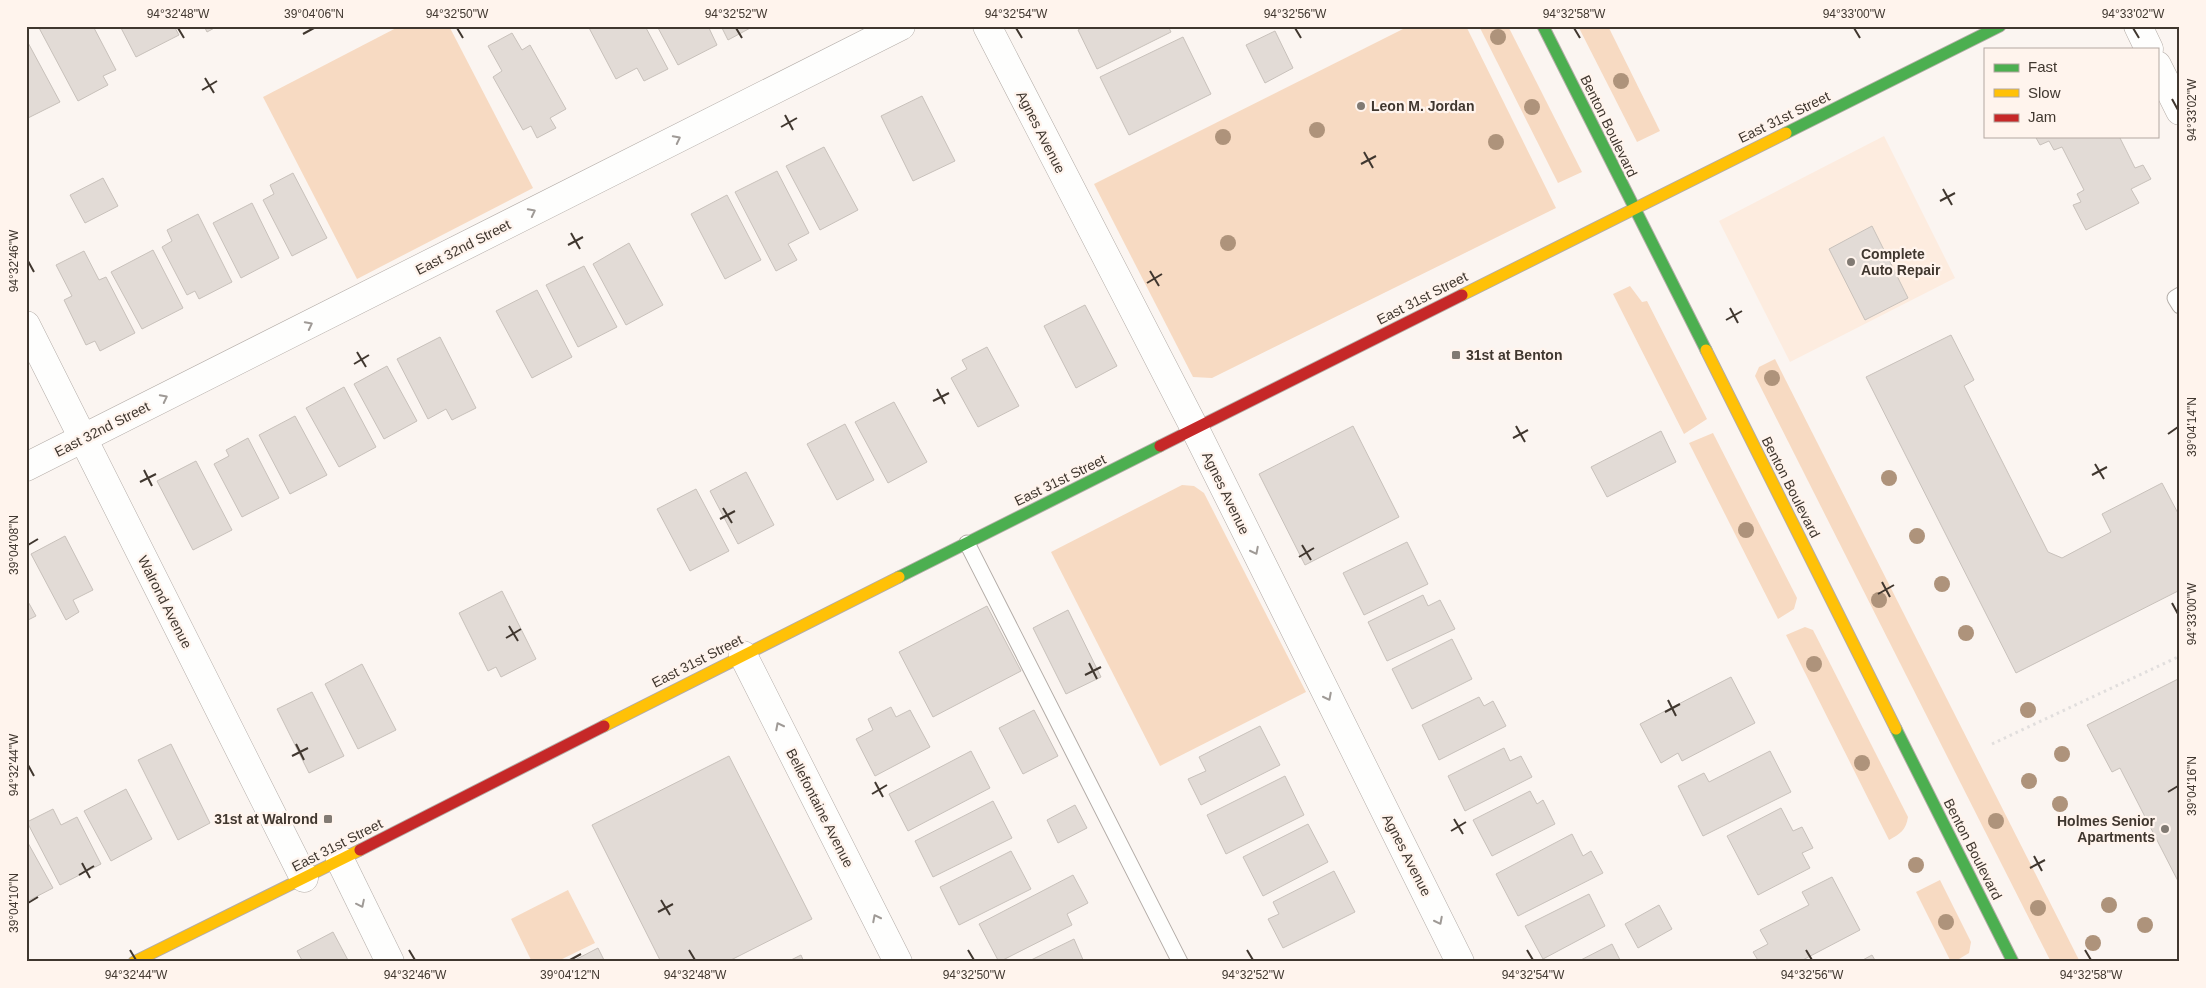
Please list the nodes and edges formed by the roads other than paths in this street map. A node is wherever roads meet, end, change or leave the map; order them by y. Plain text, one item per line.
1 (901, 26) edge
2 (987, 26) edge
3 (1543, 26) edge
4 (2000, 26) edge
5 (2138, 26) edge
6 (2149, 48) edge
7 (2158, 67) edge
8 (2180, 111) edge
9 (1634, 209) junction
10 (2180, 296) edge
11 (2180, 306) edge
12 (26, 326) edge
13 (1194, 430) junction
14 (83, 438) junction
15 (26, 467) edge
16 (967, 543) junction
17 (743, 655) junction
18 (340, 860) junction
19 (304, 878) junction
20 (134, 962) edge
21 (390, 962) edge
22 (898, 962) edge
23 (1180, 962) edge
24 (1460, 962) edge
25 (2013, 962) edge

14 -> 1 street, East 32nd Street
2 - 13 street, Agnes Avenue
3 - 9 main road, Benton Boulevard
4 - 9 main road, East 31st Street
5 - 6 street
7 - 8 street
9 - 13 main road, East 31st Street
9 - 25 main road, Benton Boulevard
10 - 11 lane
12 - 14 street, Walrond Avenue
13 - 16 main road, East 31st Street
13 -> 24 street, Agnes Avenue
14 - 15 street, East 32nd Street
14 - 19 street, Walrond Avenue
16 - 17 main road, East 31st Street
16 - 23 lane
17 - 18 main road, East 31st Street
22 -> 17 street, Bellefontaine Avenue
18 - 19 main road, East 31st Street
18 -> 21 street
19 - 20 main road, East 31st Street

